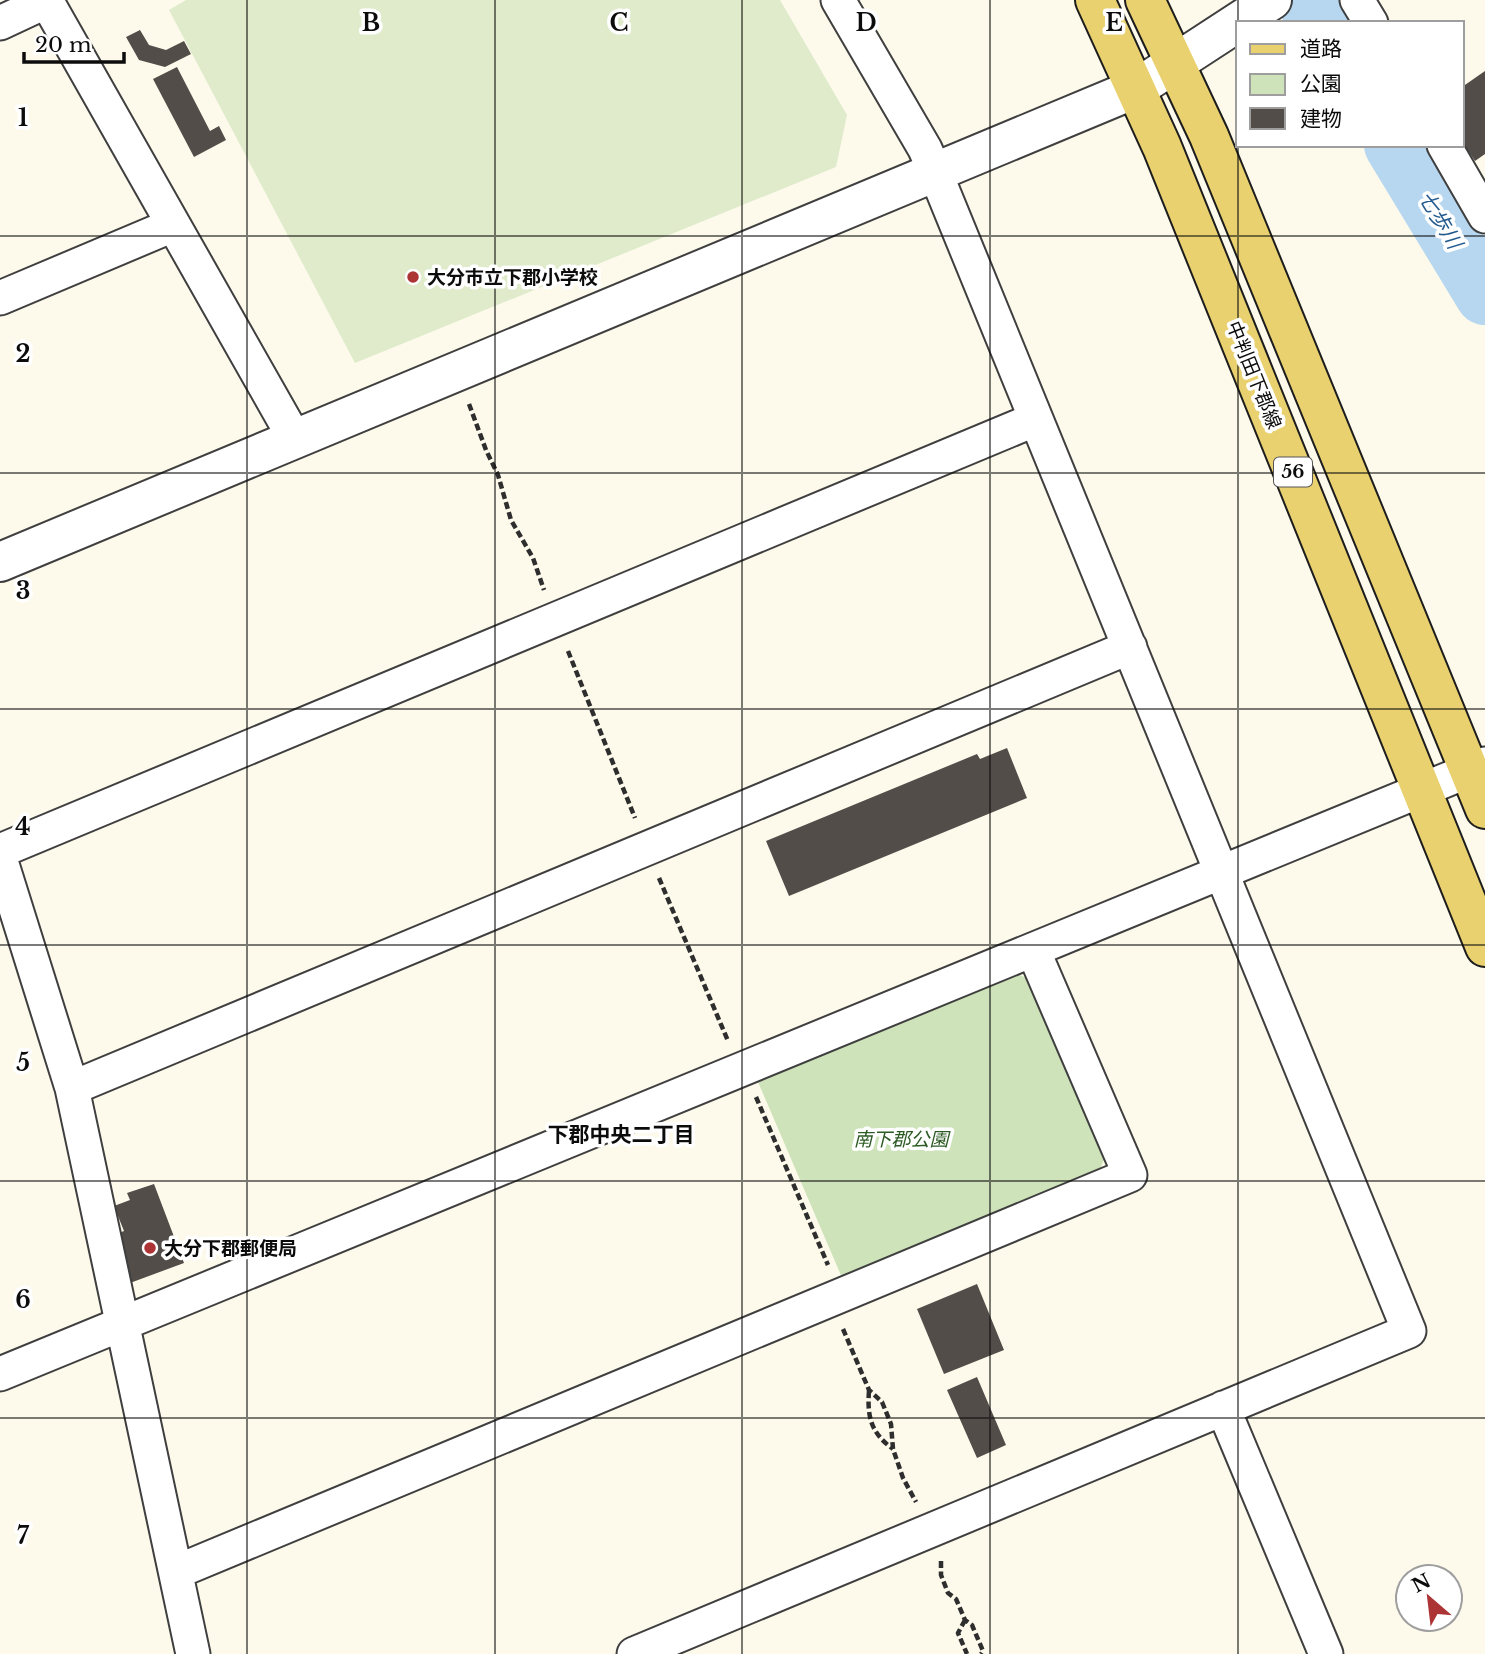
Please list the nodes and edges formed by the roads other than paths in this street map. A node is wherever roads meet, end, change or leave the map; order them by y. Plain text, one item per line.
1 (838, 0) edge
2 (1095, 0) edge
3 (1145, 0) edge
4 (1357, 0) edge
5 (46, 1) edge
6 (1266, 4) edge
7 (1240, 21) edge
8 (1370, 21) edge
9 (0, 23) edge
10 (1236, 24) edge
11 (1175, 64) junction
12 (1137, 88) junction
13 (1445, 147) edge
14 (935, 172) junction
15 (1483, 207) edge
16 (173, 225) junction
17 (0, 298) edge
18 (1036, 419) junction
19 (295, 439) junction
20 (0, 562) edge
21 (1130, 647) junction
22 (1478, 767) edge
23 (1421, 790) junction
24 (1485, 809) edge
25 (0, 851) edge
26 (0, 858) edge
27 (1222, 872) junction
28 (1485, 947) edge
29 (1033, 950) junction
30 (72, 1088) junction
31 (122, 1324) junction
32 (0, 1374) edge
33 (1223, 1408) junction
34 (176, 1572) junction
35 (193, 1654) edge
36 (634, 1654) edge
37 (1326, 1654) edge

1 - 14 street
2 - 12 main road, 中判田下郡線 / 56
3 - 11 main road, 56
4 - 8 street
5 - 9 street
5 - 16 street
6 - 7 street
10 - 11 street
11 - 12 street
11 - 22 main road, 56
12 - 14 street
12 - 23 main road, 中判田下郡線 / 56
13 - 15 street
14 - 18 street
14 - 19 street
16 - 17 street
16 - 19 street
18 - 21 street
18 - 25 street
19 - 20 street
21 - 27 street
21 - 30 street
22 - 23 street
22 - 24 main road, 56
23 - 27 street
23 - 28 main road, 中判田下郡線 / 56
26 - 30 street
27 - 29 street
27 - 33 street
29 - 31 street
29 - 34 street
30 - 31 street
31 - 32 street
31 - 34 street
33 - 36 street
33 - 37 street
34 - 35 street

